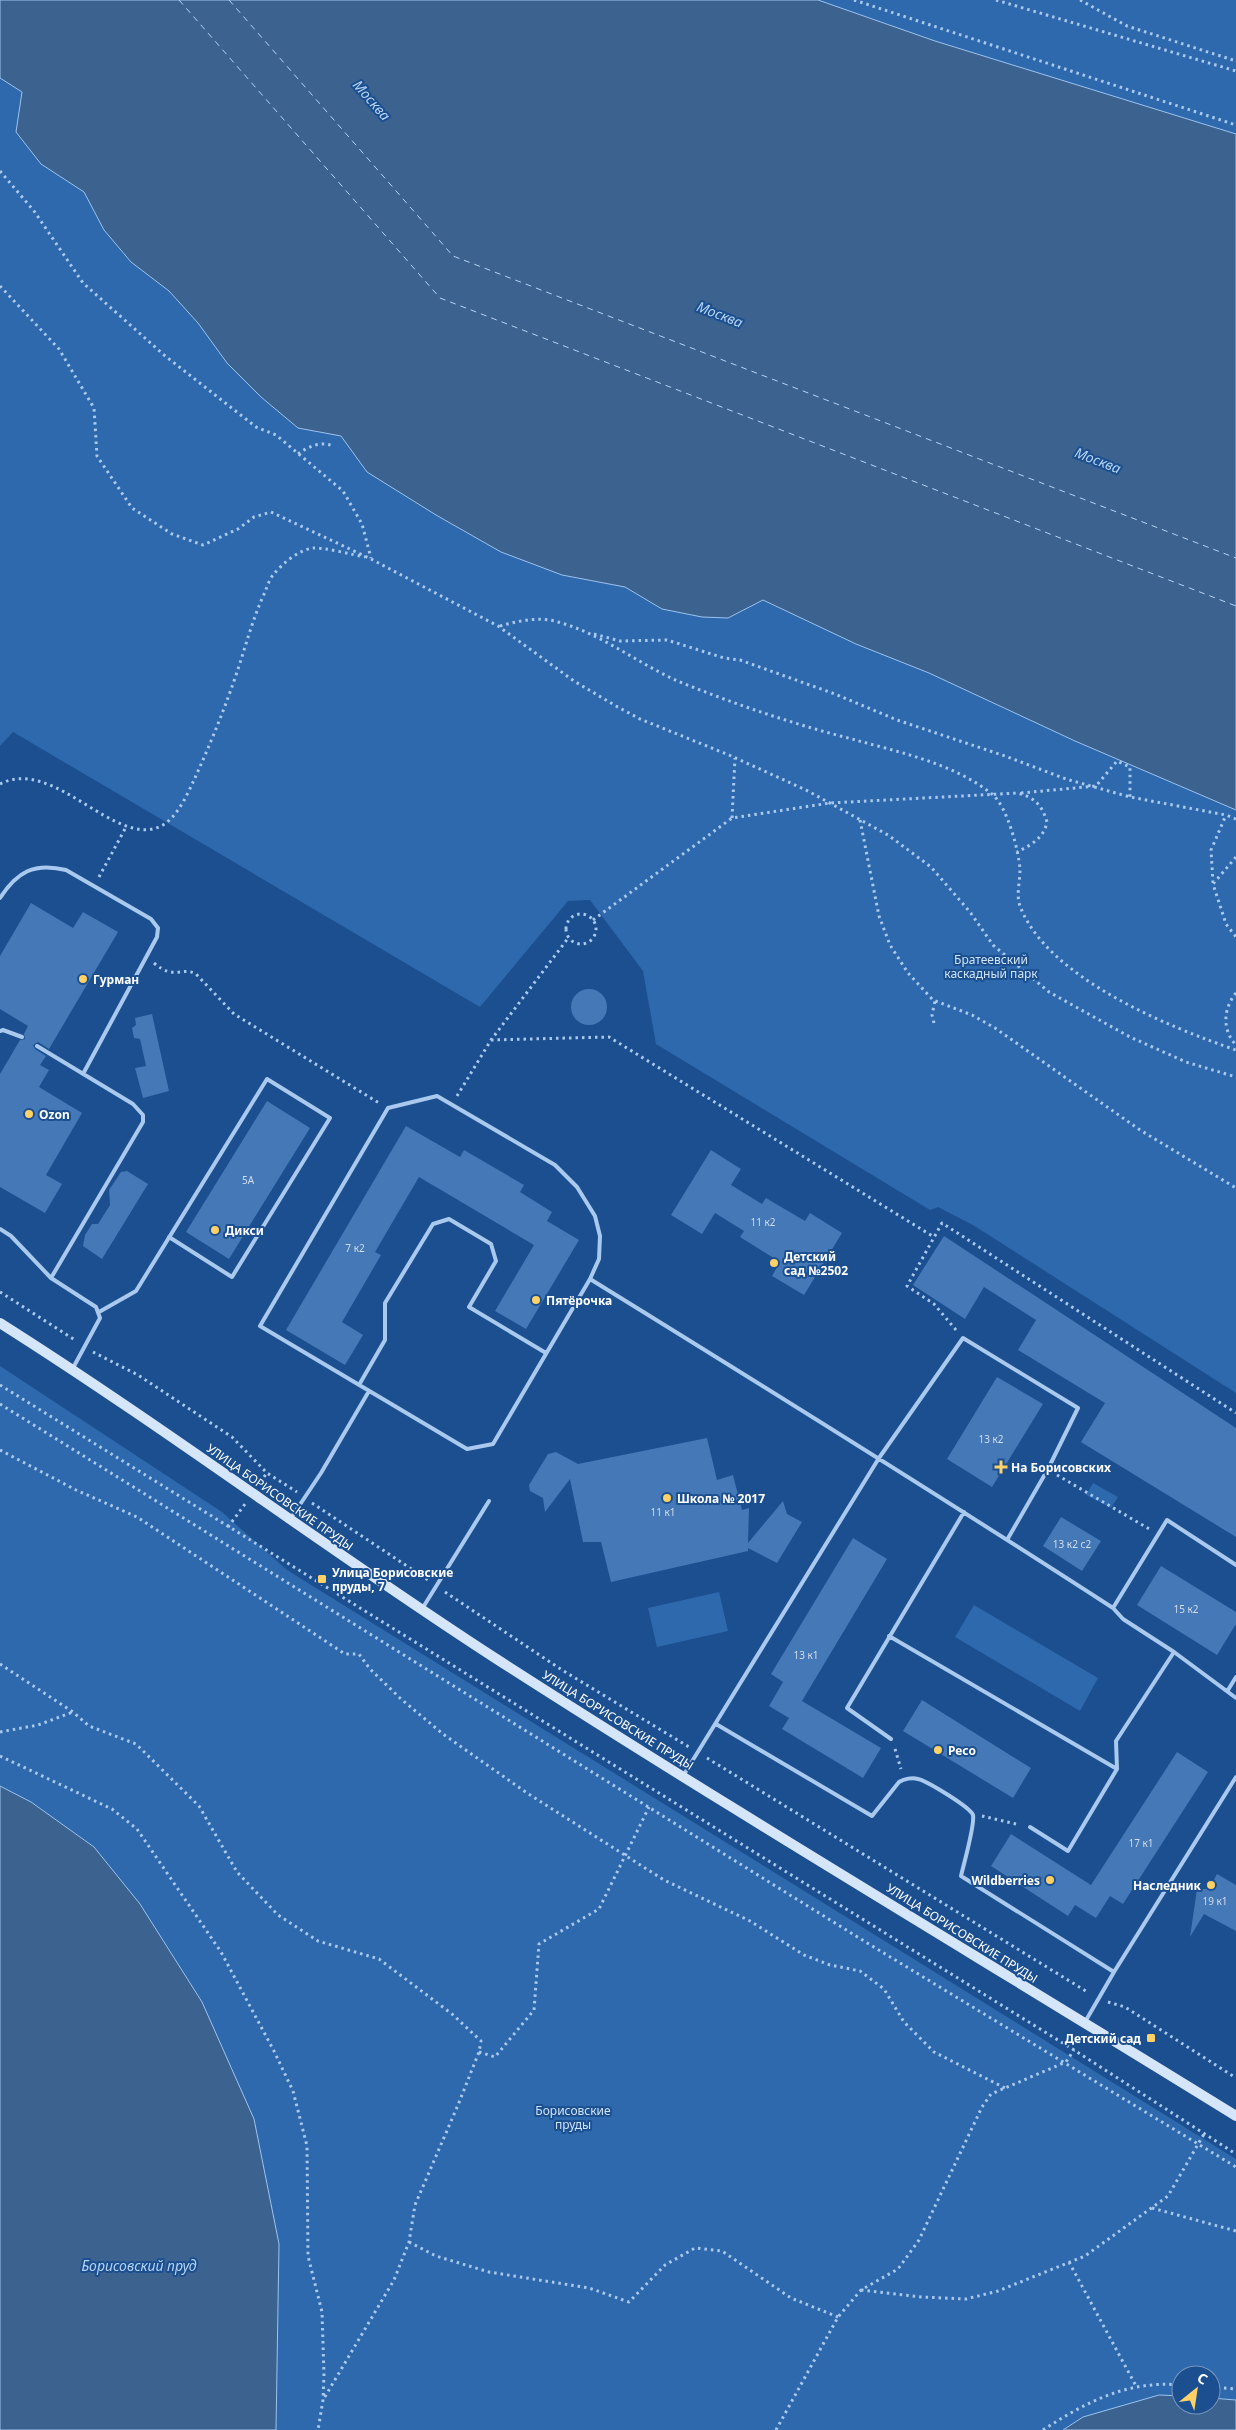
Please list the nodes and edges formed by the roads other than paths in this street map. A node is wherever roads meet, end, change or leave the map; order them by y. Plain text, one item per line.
1 (0, 898) edge
2 (0, 1031) edge
3 (22, 1037) dead end
4 (37, 1046) dead end
5 (83, 1074) junction
6 (0, 1229) edge
7 (169, 1237) junction
8 (51, 1278) junction
9 (590, 1279) junction
10 (99, 1312) junction
11 (0, 1323) edge
12 (546, 1353) junction
13 (73, 1369) junction
14 (359, 1384) junction
15 (369, 1391) junction
16 (879, 1458) junction
17 (489, 1501) dead end
18 (964, 1512) junction
19 (290, 1520) junction
20 (1007, 1540) junction
21 (1236, 1565) edge
22 (1113, 1608) junction
23 (422, 1609) junction
24 (890, 1636) junction
25 (1174, 1652) junction
26 (1236, 1677) edge
27 (1228, 1690) junction
28 (1236, 1698) edge
29 (716, 1724) junction
30 (891, 1739) road end
31 (1117, 1769) junction
32 (683, 1776) junction
33 (1236, 1777) edge
34 (1030, 1828) road end
35 (1114, 1972) junction
36 (1085, 2023) junction
37 (1236, 2116) edge

1 - 5 lane
2 - 3 lane
4 - 5 lane
5 - 8 lane
6 - 8 lane
7 - 7 lane
7 - 10 lane
8 - 10 lane
9 - 12 lane
9 - 14 lane
9 - 16 lane
10 - 13 lane
11 - 13 main road, УЛИЦА БОРИСОВСКИЕ ПРУДЫ
12 - 14 lane
12 - 15 lane
13 - 19 main road, УЛИЦА БОРИСОВСКИЕ ПРУДЫ
14 - 15 lane
15 - 19 lane
16 - 18 lane
16 - 20 lane
16 - 29 lane
17 - 23 lane
18 - 20 lane
18 - 24 lane
19 - 23 main road, УЛИЦА БОРИСОВСКИЕ ПРУДЫ
20 - 22 lane
21 - 22 lane
22 - 25 lane
23 - 32 main road, УЛИЦА БОРИСОВСКИЕ ПРУДЫ
24 - 30 lane
24 - 31 lane
25 - 27 lane
25 - 31 lane
26 - 27 lane
27 - 28 lane
29 - 32 lane
29 - 35 lane
31 - 34 lane
32 - 36 main road, УЛИЦА БОРИСОВСКИЕ ПРУДЫ
33 - 35 lane
35 - 36 lane
36 - 37 main road, УЛИЦА БОРИСОВСКИЕ ПРУДЫ

